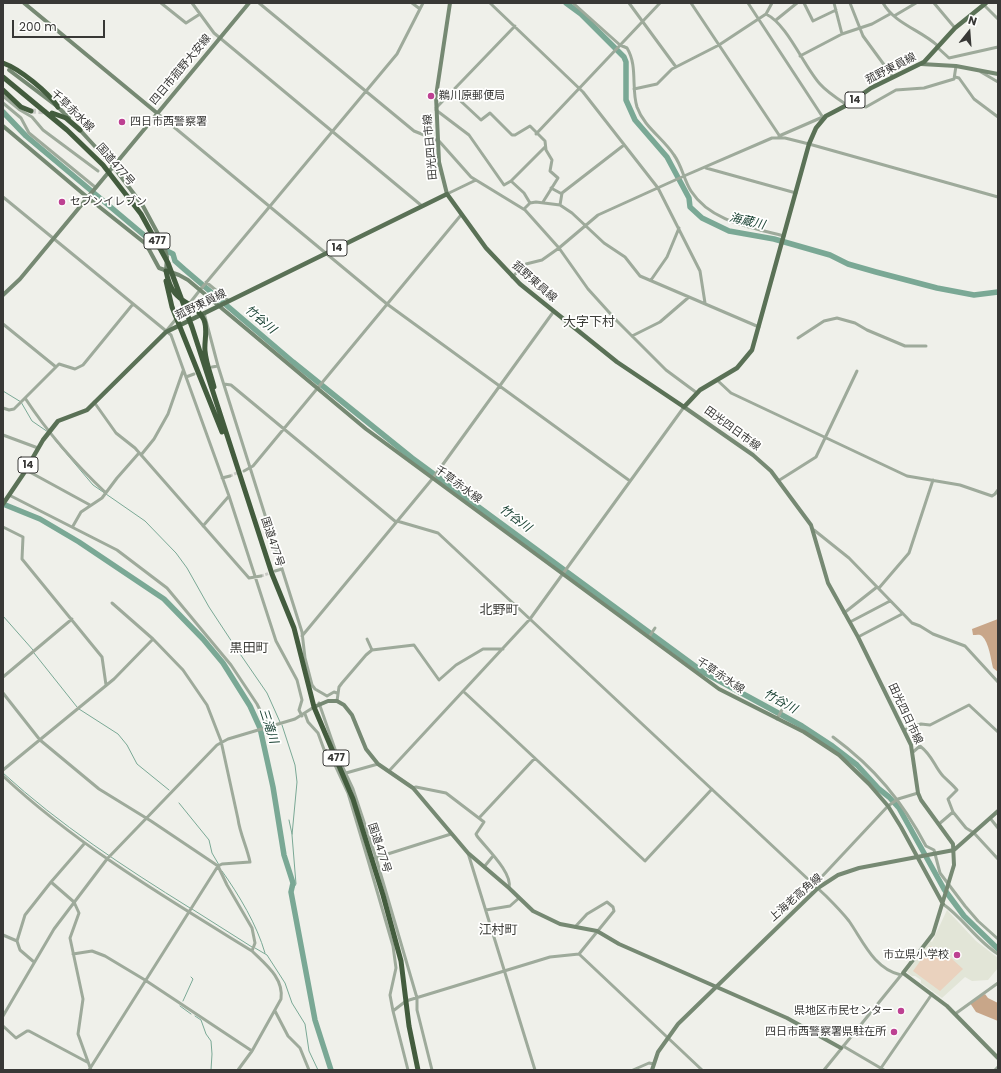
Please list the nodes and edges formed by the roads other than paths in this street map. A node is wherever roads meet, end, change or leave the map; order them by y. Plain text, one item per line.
1 (24, 3) edge
2 (161, 3) edge
3 (192, 3) edge
4 (249, 3) edge
5 (259, 3) edge
6 (412, 3) edge
7 (423, 3) edge
8 (450, 3) edge
9 (490, 3) edge
10 (573, 3) edge
11 (629, 3) edge
12 (660, 3) edge
13 (691, 3) edge
14 (748, 3) edge
15 (772, 3) edge
16 (797, 3) edge
17 (804, 3) edge
18 (834, 3) edge
19 (850, 3) edge
20 (883, 3) edge
21 (916, 3) edge
22 (934, 3) edge
23 (985, 4) edge
24 (420, 9) junction
25 (836, 10) junction
26 (200, 14) junction
27 (766, 14) junction
28 (890, 14) junction
29 (894, 16) junction
30 (758, 18) junction
31 (998, 19) edge
32 (776, 20) junction
33 (643, 22) junction
34 (515, 26) junction
35 (955, 28) junction
36 (860, 29) junction
37 (842, 34) junction
38 (220, 38) junction
39 (719, 45) junction
40 (619, 46) junction
41 (938, 47) junction
42 (998, 47) edge
43 (800, 56) junction
44 (3, 63) edge
45 (921, 64) junction
46 (956, 66) junction
47 (676, 67) junction
48 (9, 70) dead end
49 (979, 70) junction
50 (998, 74) edge
51 (3, 77) edge
52 (893, 77) junction
53 (955, 77) junction
54 (998, 82) edge
55 (580, 88) junction
56 (634, 89) junction
57 (3, 90) edge
58 (366, 92) junction
59 (452, 93) junction
60 (3, 96) edge
61 (3, 103) edge
62 (849, 104) junction
63 (58, 107) junction
64 (436, 109) junction
65 (31, 111) tunnel mouth
66 (52, 113) tunnel mouth
67 (158, 113) junction
68 (824, 116) junction
69 (998, 117) edge
70 (3, 126) edge
71 (80, 130) junction
72 (333, 132) junction
73 (536, 134) junction
74 (779, 136) junction
75 (437, 140) junction
76 (809, 144) junction
77 (624, 145) junction
78 (545, 147) junction
79 (113, 166) junction
80 (706, 168) junction
81 (98, 171) dead end
82 (684, 176) junction
83 (476, 180) junction
84 (511, 181) junction
85 (95, 187) junction
86 (551, 188) junction
87 (658, 188) junction
88 (796, 193) junction
89 (447, 194) junction
90 (562, 194) junction
91 (88, 196) junction
92 (3, 197) edge
93 (998, 197) edge
94 (543, 202) junction
95 (530, 203) junction
96 (560, 205) junction
97 (422, 206) junction
98 (270, 207) junction
99 (524, 209) junction
100 (461, 215) junction
101 (586, 225) junction
102 (679, 228) junction
103 (784, 237) junction
104 (54, 238) junction
105 (559, 248) junction
106 (327, 253) junction
107 (166, 271) junction
108 (512, 277) junction
109 (651, 280) junction
110 (205, 283) junction
111 (200, 289) junction
112 (3, 295) edge
113 (689, 297) junction
114 (228, 301) junction
115 (705, 303) junction
116 (133, 304) junction
117 (387, 304) junction
118 (220, 305) junction
119 (554, 311) junction
120 (204, 313) junction
121 (3, 324) edge
122 (759, 327) junction
123 (166, 332) junction
124 (632, 336) junction
125 (798, 338) dead end
126 (926, 346) dead end
127 (218, 366) junction
128 (56, 367) junction
129 (212, 367) dead end
130 (184, 371) junction
131 (857, 372) dead end
132 (194, 374) dead end
133 (186, 377) junction
134 (717, 380) junction
135 (224, 384) junction
136 (500, 386) junction
137 (317, 388) junction
138 (697, 393) junction
139 (25, 398) junction
140 (94, 402) junction
141 (684, 407) junction
142 (3, 408) edge
143 (284, 429) junction
144 (48, 432) junction
145 (3, 435) edge
146 (826, 437) junction
147 (38, 448) junction
148 (231, 451) junction
149 (140, 454) junction
150 (250, 469) junction
151 (26, 470) junction
152 (244, 471) tunnel mouth
153 (230, 476) tunnel mouth
154 (222, 478) junction
155 (433, 478) junction
156 (778, 480) junction
157 (933, 480) junction
158 (630, 481) junction
159 (998, 490) edge
160 (105, 494) junction
161 (9, 495) junction
162 (228, 496) junction
163 (3, 504) edge
164 (90, 505) junction
165 (397, 522) junction
166 (73, 526) junction
167 (203, 526) junction
168 (3, 527) edge
169 (814, 530) junction
170 (282, 569) junction
171 (275, 571) tunnel mouth
172 (563, 572) junction
173 (262, 576) tunnel mouth
174 (256, 578) junction
175 (878, 587) junction
176 (890, 601) junction
177 (112, 603) dead end
178 (844, 613) junction
179 (902, 614) junction
180 (72, 619) junction
181 (530, 619) junction
182 (850, 622) junction
183 (655, 628) dead end
184 (302, 636) junction
185 (650, 636) junction
186 (858, 637) junction
187 (153, 639) junction
188 (367, 639) dead end
189 (503, 649) junction
190 (372, 650) junction
191 (3, 677) edge
192 (998, 682) edge
193 (106, 685) junction
194 (463, 691) junction
195 (3, 693) edge
196 (337, 693) junction
197 (337, 700) junction
198 (320, 703) junction
199 (314, 707) junction
200 (783, 708) dead end
201 (304, 715) junction
202 (777, 719) junction
203 (268, 726) junction
204 (904, 730) junction
205 (998, 732) edge
206 (833, 737) dead end
207 (40, 740) junction
208 (221, 741) junction
209 (913, 752) junction
210 (535, 758) junction
211 (378, 764) junction
212 (3, 770) edge
213 (389, 771) junction
214 (346, 773) junction
215 (3, 776) edge
216 (413, 788) junction
217 (712, 789) junction
218 (918, 793) junction
219 (898, 799) junction
220 (889, 806) junction
221 (998, 811) edge
222 (953, 812) junction
223 (146, 818) junction
224 (479, 818) junction
225 (990, 818) junction
226 (939, 824) junction
227 (998, 828) edge
228 (974, 833) junction
229 (451, 834) junction
230 (84, 844) junction
231 (954, 850) junction
232 (468, 853) junction
233 (935, 855) junction
234 (493, 856) junction
235 (107, 858) junction
236 (374, 858) junction
237 (919, 858) junction
238 (998, 859) edge
239 (219, 865) junction
240 (484, 867) junction
241 (52, 882) junction
242 (816, 886) junction
243 (949, 887) junction
244 (509, 888) junction
245 (519, 898) junction
246 (74, 902) junction
247 (944, 902) junction
248 (190, 909) junction
249 (486, 910) junction
250 (575, 927) junction
251 (597, 931) junction
252 (3, 935) edge
253 (998, 939) edge
254 (17, 941) junction
255 (254, 949) junction
256 (73, 954) junction
257 (579, 954) junction
258 (998, 954) edge
259 (34, 962) junction
260 (504, 972) junction
261 (902, 974) junction
262 (145, 980) junction
263 (998, 983) edge
264 (716, 986) junction
265 (932, 994) junction
266 (416, 998) junction
267 (406, 1001) junction
268 (393, 1010) junction
269 (275, 1011) junction
270 (955, 1014) junction
271 (3, 1016) edge
272 (3, 1026) edge
273 (668, 1037) junction
274 (842, 1047) junction
275 (252, 1051) junction
276 (998, 1058) edge
277 (87, 1062) junction
278 (654, 1064) junction
279 (998, 1067) edge
280 (879, 1068) edge
281 (90, 1070) edge
282 (238, 1070) edge
283 (308, 1070) edge
284 (408, 1070) edge
285 (418, 1070) edge
286 (432, 1070) edge
287 (535, 1070) edge
288 (633, 1070) edge
289 (652, 1070) edge
290 (702, 1070) edge
291 (824, 1070) edge
292 (884, 1070) edge
293 (995, 1070) edge

1 - 67 main road
2 - 26 street
3 - 26 street
4 - 38 main road, 四日市菰野大安線
5 - 58 street
6 - 24 street
7 - 24 street
8 - 64 main road, 田光四日市線
9 - 34 street
10 - 40 street
11 - 33 street
12 - 33 street
13 - 39 street
14 - 30 street
15 - 27 street
16 - 32 street
17 - 25 street
18 - 25 street
19 - 36 street
20 - 28 street
21 - 29 street
22 - 35 street
23 - 31 street
23 - 35 main road, 菰野東員線 / 14
24 - 58 street
25 - 37 street
26 - 38 street
27 - 30 street
27 - 32 street
28 - 29 street
28 - 36 street
29 - 41 street
30 - 39 street
30 - 68 street
32 - 43 street
33 - 40 street
33 - 47 street
34 - 55 street
34 - 59 street
35 - 41 main road, 菰野東員線 / 14
36 - 37 street
36 - 52 street
37 - 43 street
38 - 67 main road, 四日市菰野大安線
38 - 72 street
39 - 47 street
39 - 74 street
40 - 55 street
40 - 56 street
41 - 42 street
41 - 45 main road, 菰野東員線 / 14
43 - 62 street
44 - 63 highway
45 - 46 main road
45 - 52 main road, 菰野東員線 / 14
46 - 49 main road
46 - 53 street
47 - 56 street
48 - 63 main road, 千草赤水線
49 - 50 main road
49 - 54 street
51 - 148 highway, 国道477号 / 477
52 - 62 main road, 菰野東員線 / 14
53 - 62 street
53 - 69 street
55 - 73 street
55 - 77 street
56 - 82 street
57 - 65 highway
58 - 72 street
58 - 75 street
59 - 64 street
59 - 73 street
60 - 81 street
61 - 85 street
62 - 68 main road, 菰野東員線 / 14
63 - 71 main road, 千草赤水線
64 - 75 main road, 田光四日市線
64 - 84 street
66 - 71 highway
67 - 79 main road, 四日市菰野大安線
67 - 98 street
68 - 74 street
68 - 76 main road, 菰野東員線 / 14
70 - 91 main road
71 - 79 main road, 千草赤水線
72 - 97 street
72 - 98 street
73 - 78 street
74 - 76 street
74 - 80 street
75 - 83 street
75 - 89 main road, 田光四日市線
76 - 88 main road, 菰野東員線 / 14
76 - 93 street
77 - 87 street
77 - 90 street
78 - 84 street
78 - 86 street
79 - 85 main road, 四日市菰野大安線
79 - 107 main road, 千草赤水線
80 - 82 street
80 - 88 street
82 - 87 street
82 - 103 street
83 - 89 street
83 - 99 street
84 - 95 street
85 - 91 main road, 四日市菰野大安線
86 - 90 street
86 - 94 street
87 - 101 street
87 - 102 street
88 - 103 main road, 菰野東員線 / 14
89 - 97 main road, 菰野東員線 / 14
89 - 100 main road, 菰野東員線
90 - 96 street
91 - 104 main road, 四日市菰野大安線
91 - 107 main road
92 - 104 street
94 - 95 street
94 - 96 street
95 - 99 street
96 - 101 street
97 - 106 main road, 菰野東員線 / 14
98 - 106 street
98 - 110 street
99 - 105 street
100 - 108 main road, 菰野東員線
100 - 117 street
101 - 105 street
101 - 109 street
102 - 109 street
102 - 115 street
103 - 122 main road, 菰野東員線 / 14
104 - 112 main road, 四日市菰野大安線
104 - 116 street
105 - 108 street
105 - 124 street
106 - 114 main road, 菰野東員線 / 14
106 - 117 street
107 - 111 main road, 千草赤水線
107 - 148 highway
107 - 148 highway
108 - 119 main road, 菰野東員線
109 - 113 street
110 - 111 street
110 - 114 street
111 - 118 main road, 千草赤水線
111 - 123 street
113 - 115 street
113 - 124 street
114 - 118 main road, 菰野東員線 / 14
115 - 122 street
116 - 123 street
116 - 128 street
117 - 136 street
117 - 137 street
118 - 120 main road, 菰野東員線 / 14
118 - 137 main road, 千草赤水線
119 - 136 street
119 - 141 main road, 菰野東員線
120 - 123 main road, 菰野東員線 / 14
120 - 127 street
121 - 128 street
122 - 134 main road, 菰野東員線 / 14
123 - 130 street
123 - 140 main road, 菰野東員線 / 14
124 - 138 street
125 - 126 street
127 - 129 street
127 - 135 street
128 - 139 street
130 - 133 street
130 - 149 street
131 - 146 street
132 - 133 street
133 - 154 street
134 - 138 main road, 菰野東員線 / 14
134 - 146 street
135 - 143 street
135 - 150 street
136 - 155 street
136 - 158 street
137 - 143 street
137 - 155 main road, 千草赤水線
138 - 141 main road, 菰野東員線 / 14
139 - 142 street
139 - 144 street
140 - 144 main road, 菰野東員線 / 14
140 - 149 street
141 - 156 main road, 田光四日市線
141 - 158 street
143 - 150 street
143 - 165 street
144 - 147 main road, 菰野東員線 / 14
144 - 160 street
145 - 147 street
146 - 156 street
146 - 157 street
147 - 151 main road, 菰野東員線 / 14
148 - 199 highway, 国道477号 / 477
149 - 160 street
149 - 167 street
150 - 152 street
150 - 170 street
151 - 161 main road, 菰野東員線 / 14
151 - 164 street
153 - 154 street
154 - 162 street
155 - 165 street
155 - 172 main road, 千草赤水線
156 - 169 main road, 田光四日市線
157 - 159 street
157 - 175 street
158 - 172 street
160 - 164 street
161 - 163 main road, 菰野東員線 / 14
161 - 166 street
162 - 167 street
162 - 174 street
164 - 166 street
165 - 181 street
165 - 184 street
166 - 203 street
167 - 174 street
168 - 180 street
169 - 175 street
169 - 178 main road, 田光四日市線
170 - 171 street
170 - 184 street
172 - 181 street
172 - 185 main road, 千草赤水線
173 - 174 street
174 - 201 street
175 - 176 street
175 - 178 street
176 - 179 street
176 - 182 street
177 - 187 street
178 - 182 main road, 田光四日市線
179 - 186 street
179 - 192 street
180 - 191 street
180 - 193 street
181 - 189 street
181 - 217 street
182 - 186 main road, 田光四日市線
183 - 185 street
184 - 196 street
185 - 202 main road, 千草赤水線
186 - 204 main road, 田光四日市線
187 - 193 street
187 - 208 street
188 - 190 street
189 - 190 street
189 - 194 street
190 - 196 street
193 - 207 street
194 - 210 street
194 - 213 street
195 - 207 street
196 - 197 street
197 - 198 main road
197 - 211 main road
198 - 199 main road
198 - 214 street
199 - 201 street
199 - 236 highway, 国道477号 / 477
200 - 202 street
201 - 203 street
201 - 268 street
202 - 220 main road, 千草赤水線
203 - 208 street
204 - 205 street
204 - 209 main road, 田光四日市線
206 - 219 street
207 - 212 street
207 - 223 street
208 - 223 street
208 - 239 street
209 - 218 main road, 田光四日市線
209 - 222 street
210 - 217 street
210 - 224 street
211 - 213 main road
211 - 214 street
213 - 216 main road
214 - 236 street
215 - 230 street
216 - 224 street
216 - 229 main road
217 - 242 street
218 - 219 street
218 - 226 main road, 田光四日市線
219 - 220 street
219 - 233 street
220 - 237 main road, 千草赤水線
220 - 242 street
221 - 225 main road, 上海老高角線
222 - 226 street
222 - 228 street
223 - 235 street
223 - 239 street
224 - 234 street
225 - 227 street
225 - 228 main road, 上海老高角線
226 - 231 main road, 田光四日市線
228 - 231 main road, 上海老高角線
228 - 238 street
229 - 232 main road
229 - 236 street
230 - 235 street
230 - 241 street
231 - 233 main road, 上海老高角線
231 - 243 main road
232 - 240 main road
232 - 249 street
233 - 237 main road, 上海老高角線
233 - 243 street
234 - 240 street
234 - 244 street
235 - 246 street
235 - 248 street
236 - 266 street
236 - 267 highway, 国道477号 / 477
237 - 242 main road, 上海老高角線
237 - 247 main road, 千草赤水線
239 - 248 street
239 - 255 street
240 - 244 main road
241 - 246 street
241 - 254 street
242 - 261 street
242 - 264 main road, 上海老高角線
243 - 247 main road
243 - 253 street
244 - 245 main road
245 - 249 street
245 - 250 main road
246 - 256 street
246 - 259 street
247 - 258 street
247 - 261 main road
248 - 255 street
248 - 262 street
249 - 260 street
250 - 251 main road
250 - 251 street
251 - 257 street
251 - 264 main road
252 - 254 street
254 - 259 street
255 - 269 street
256 - 262 street
256 - 277 street
257 - 260 street
257 - 273 street
259 - 271 street
260 - 266 street
260 - 287 street
261 - 265 main road
261 - 274 street
262 - 275 street
262 - 281 street
263 - 270 street
264 - 273 main road, 上海老高角線
264 - 274 main road
265 - 270 main road
265 - 280 street
266 - 267 street
266 - 286 street
267 - 268 street
267 - 285 highway, 国道477号 / 477
268 - 284 street
269 - 275 street
269 - 283 street
270 - 276 main road
272 - 277 street
273 - 278 main road, 上海老高角線
273 - 290 street
274 - 280 street
274 - 291 street
275 - 282 street
277 - 281 street
278 - 288 street
278 - 289 main road, 上海老高角線
279 - 293 street
280 - 292 street

